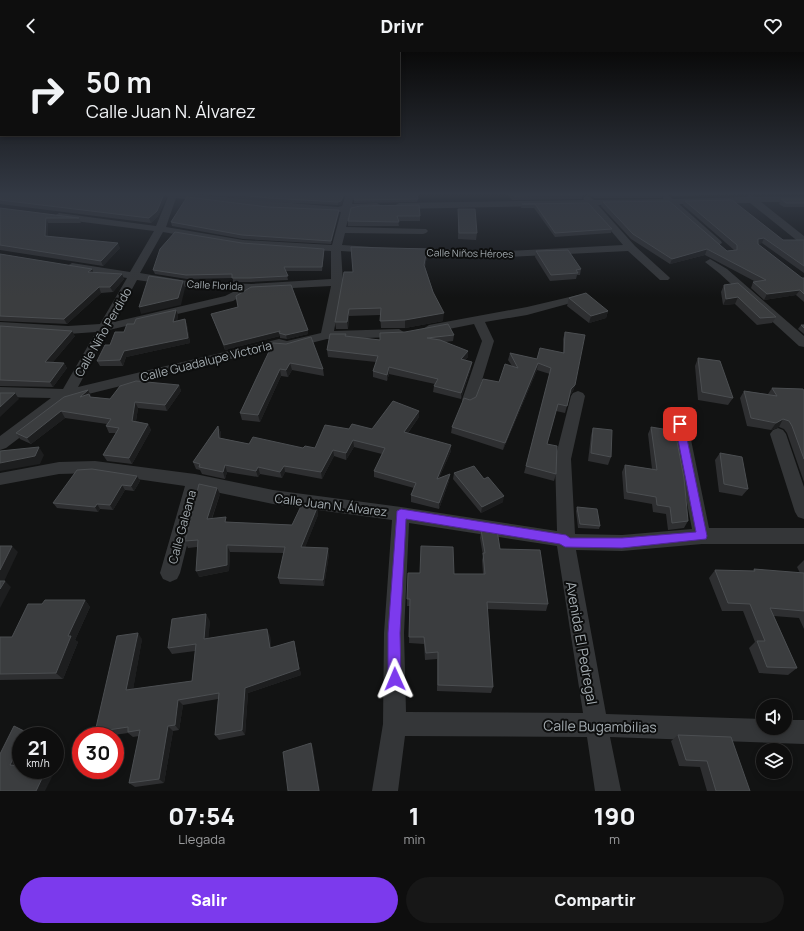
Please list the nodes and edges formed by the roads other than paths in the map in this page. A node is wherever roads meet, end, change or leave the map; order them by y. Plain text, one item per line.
1 (156, 228) edge
2 (614, 228) edge
3 (701, 228) edge
4 (789, 228) edge
5 (160, 229) junction
6 (341, 230) joint
7 (423, 231) dead end
8 (804, 240) edge
9 (631, 248) junction
10 (723, 248) edge
11 (336, 249) junction
12 (383, 251) edge
13 (398, 251) edge
14 (710, 262) dead end
15 (60, 264) edge
16 (135, 276) junction
17 (664, 278) dead end
18 (337, 282) junction
19 (251, 287) junction
20 (578, 298) edge
21 (478, 321) junction
22 (0, 326) edge
23 (103, 328) junction
24 (327, 335) junction
25 (804, 343) edge
26 (0, 392) edge
27 (67, 394) junction
28 (578, 396) dead end
29 (469, 400) edge
30 (680, 424) dead end
31 (778, 434) dead end
32 (0, 444) edge
33 (0, 480) edge
34 (195, 481) junction
35 (804, 512) edge
36 (401, 514) junction
37 (702, 536) junction
38 (804, 536) edge
39 (565, 541) junction
40 (170, 573) dead end
41 (395, 724) junction
42 (597, 724) junction
43 (804, 732) edge
44 (385, 791) edge
45 (608, 791) edge

1 - 5 street
2 - 9 street
3 - 10 street
4 - 8 street
5 - 11 street
5 - 16 street, Calle Niño Perdido
6 - 7 street
6 - 11 street
9 - 13 street, Calle Niños Héroes
9 - 17 street
11 - 12 street
11 - 18 street
14 - 25 street
15 - 16 street, Calle Florida
16 - 19 street, Calle Florida
16 - 23 street, Calle Niño Perdido
18 - 19 street, Calle Florida
18 - 24 street
19 - 23 street
20 - 21 street, Calle Guadalupe Victoria
21 - 24 street, Calle Guadalupe Victoria
21 - 29 street
22 - 23 street
23 - 27 street, Calle Niño Perdido
24 - 27 street, Calle Guadalupe Victoria
26 - 27 street, Calle Guadalupe Victoria
27 - 32 street, Calle Niño Perdido
28 - 39 street, Avenida El Pedregal
30 - 37 street
31 - 35 street
33 - 34 street, Calle Juan N. Álvarez
34 - 36 street, Calle Juan N. Álvarez
34 - 40 street, Calle Galeana
36 - 39 street, Calle Juan N. Álvarez
36 - 41 street
37 - 38 street, Calle Juan N. Álvarez
37 - 39 street, Calle Juan N. Álvarez
39 - 42 street, Avenida El Pedregal
41 - 42 street, Calle Bugambilias
41 - 44 street
42 - 43 street, Calle Bugambilias
42 - 45 street, Avenida El Pedregal

